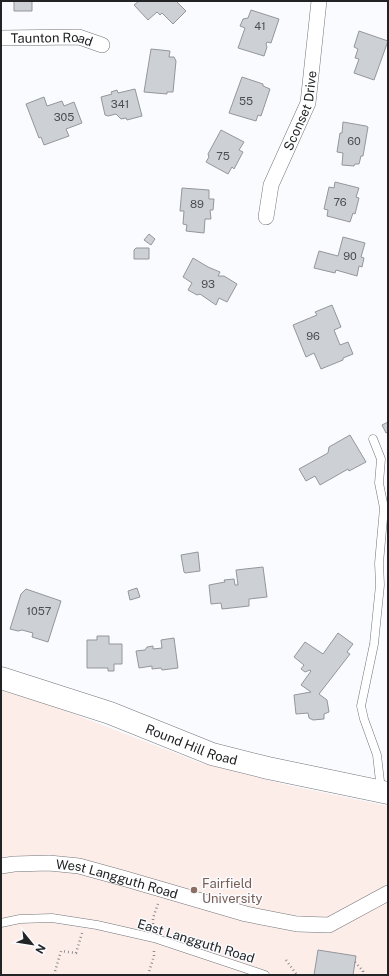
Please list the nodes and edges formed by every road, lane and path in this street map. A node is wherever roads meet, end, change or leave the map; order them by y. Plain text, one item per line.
1 (319, 1) edge
2 (1, 38) edge
3 (102, 45) dead end
4 (266, 217) dead end
5 (373, 439) dead end
6 (1, 678) edge
7 (384, 792) edge
8 (1, 866) edge
9 (388, 893) edge
10 (1, 923) edge
11 (85, 923) junction
12 (286, 960) dead end
13 (355, 962) dead end
14 (54, 975) edge
15 (265, 975) edge
16 (297, 975) edge
17 (363, 975) edge

1 - 4 street, Sconset Drive
2 - 3 street, Taunton Road
5 - 7 lane
6 - 7 main road, Round Hill Road
8 - 9 street, West Langguth Road
10 - 11 lane, East Langguth Road
11 - 14 path
11 - 15 lane, East Langguth Road
12 - 16 path
13 - 17 path

